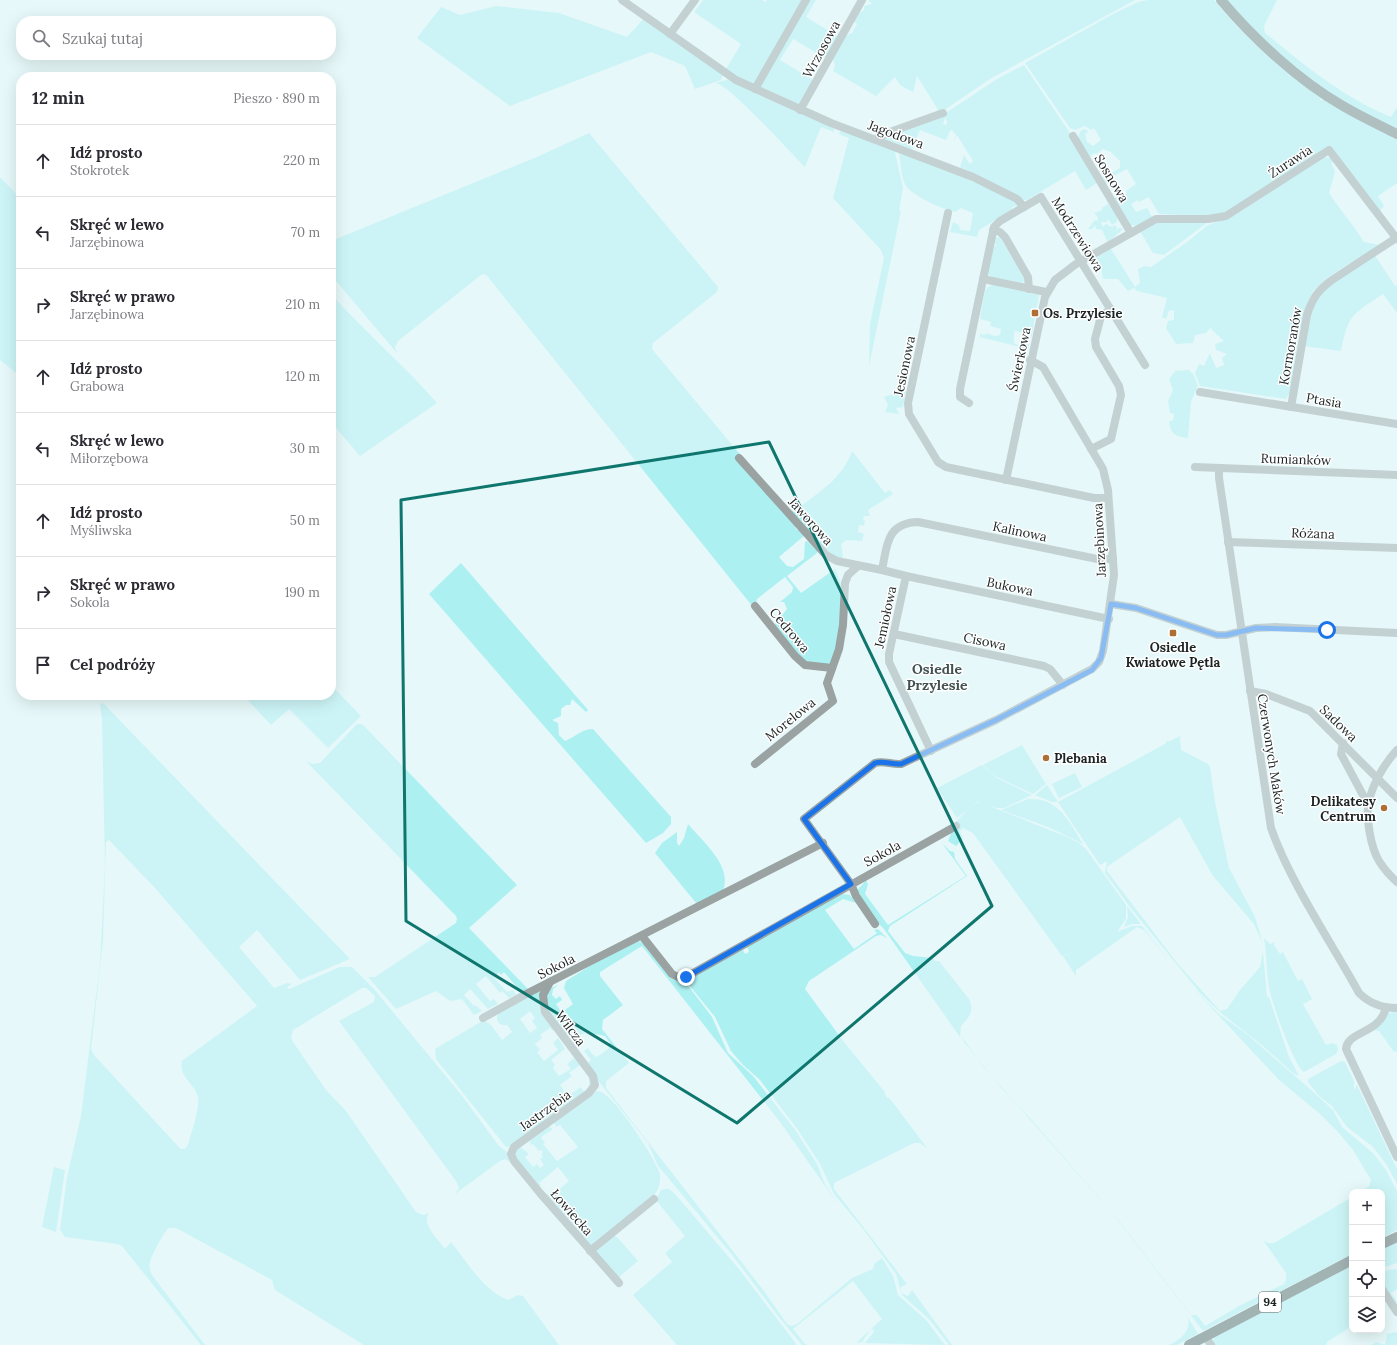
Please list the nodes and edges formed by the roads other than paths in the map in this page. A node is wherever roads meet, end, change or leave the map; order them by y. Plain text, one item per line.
1 (622, 0) edge
2 (695, 0) edge
3 (806, 0) edge
4 (862, 0) edge
5 (1221, 0) edge
6 (670, 34) junction
7 (755, 89) junction
8 (800, 110) junction
9 (943, 114) dead end
10 (1397, 134) edge
11 (1073, 136) dead end
12 (876, 139) junction
13 (1024, 208) junction
14 (948, 213) dead end
15 (1208, 219) joint
16 (993, 230) junction
17 (1131, 233) junction
18 (1397, 239) edge
19 (1082, 262) junction
20 (983, 279) junction
21 (1029, 289) junction
22 (1046, 292) junction
23 (1111, 309) junction
24 (1030, 360) junction
25 (1145, 365) dead end
26 (1200, 392) dead end
27 (969, 403) dead end
28 (1291, 407) junction
29 (1397, 424) edge
30 (1092, 449) junction
31 (739, 458) dead end
32 (1195, 467) dead end
33 (1219, 468) junction
34 (1397, 475) edge
35 (1006, 480) junction
36 (1108, 498) junction
37 (922, 523) joint
38 (1228, 542) junction
39 (1397, 548) edge
40 (1113, 558) junction
41 (858, 566) junction
42 (882, 570) junction
43 (906, 576) junction
44 (1111, 604) junction
45 (755, 606) dead end
46 (1109, 619) junction
47 (1242, 631) junction
48 (1397, 633) edge
49 (894, 634) junction
50 (832, 668) junction
51 (1063, 685) junction
52 (1250, 691) junction
53 (1343, 743) junction
54 (1397, 750) edge
55 (931, 751) junction
56 (755, 764) dead end
57 (1378, 779) junction
58 (1397, 798) edge
59 (1369, 802) junction
60 (956, 826) dead end
61 (823, 843) junction
62 (1397, 882) edge
63 (851, 884) junction
64 (875, 924) dead end
65 (641, 936) junction
66 (550, 982) junction
67 (1386, 1007) junction
68 (1397, 1008) edge
69 (483, 1018) dead end
70 (595, 1085) joint
71 (511, 1154) joint
72 (1397, 1157) edge
73 (654, 1199) dead end
74 (1397, 1236) edge
75 (1385, 1242) edge
76 (590, 1251) junction
77 (1350, 1261) edge
78 (618, 1283) dead end
79 (1385, 1294) edge
80 (1397, 1312) edge
81 (1208, 1341) edge
82 (1188, 1345) edge

1 - 6 street, Jagodowa
2 - 6 street
3 - 7 street
4 - 8 street, Wrzosowa
5 - 10 main road
6 - 7 street, Jagodowa
7 - 8 street, Jagodowa
8 - 12 street, Jagodowa
9 - 12 street
11 - 17 street, Sosnowa
12 - 13 street, Jagodowa
13 - 16 street, Modrzewiowa
13 - 19 street, Modrzewiowa
14 - 35 street, Jesionowa
15 - 17 street, Świerkowa
15 - 18 street, Żurawia
16 - 20 street
16 - 21 street
17 - 19 street, Świerkowa
18 - 28 street, Kormoranów
19 - 22 street, Świerkowa
19 - 23 street, Modrzewiowa
20 - 21 street
20 - 27 street
21 - 22 street
22 - 24 street, Świerkowa
23 - 25 street, Modrzewiowa
23 - 30 street
24 - 30 street, Jarzębinowa
24 - 35 street, Świerkowa
26 - 28 street, Ptasia
28 - 29 street, Ptasia
30 - 36 street, Jarzębinowa
31 - 41 street, Jaworowa
32 - 33 street, Rumianków
33 - 34 street, Rumianków
33 - 38 street, Czerwonych Maków
35 - 36 street, Jesionowa
36 - 40 street, Jarzębinowa
37 - 40 street, Kalinowa
37 - 42 street, Jemiołowa
38 - 39 street, Różana
38 - 47 street, Czerwonych Maków
40 - 44 street, Jarzębinowa
41 - 42 street, Jaworowa
41 - 50 street
42 - 43 street, Jemiołowa
43 - 46 street, Bukowa
43 - 49 street, Jemiołowa
44 - 46 street, Jarzębinowa
44 - 47 street
45 - 50 street, Cedrowa
46 - 51 street, Jarzębinowa
47 - 48 street
47 - 52 street, Czerwonych Maków
49 - 51 street, Cisowa
49 - 55 street, Jemiołowa
50 - 56 street, Morelowa
51 - 55 street, Jarzębinowa
52 - 53 street, Sadowa
52 - 67 street, Czerwonych Maków
53 - 57 street, Sadowa
53 - 59 street
54 - 57 street
55 - 61 street, Jarzębinowa
57 - 58 street, Sadowa
57 - 59 street
59 - 62 street
60 - 63 street, Sokola
61 - 63 street
61 - 65 street
63 - 64 street
63 - 65 street, Sokola
65 - 66 street, Sokola
66 - 69 street, Sokola
66 - 70 street, Wilcza
67 - 68 street, Czerwonych Maków
67 - 72 street
70 - 71 street, Jastrzębia
71 - 76 street, Łowiecka
73 - 76 street
74 - 75 main road
76 - 78 street, Łowiecka
77 - 81 main road, 94
79 - 80 street
81 - 82 main road, 94

